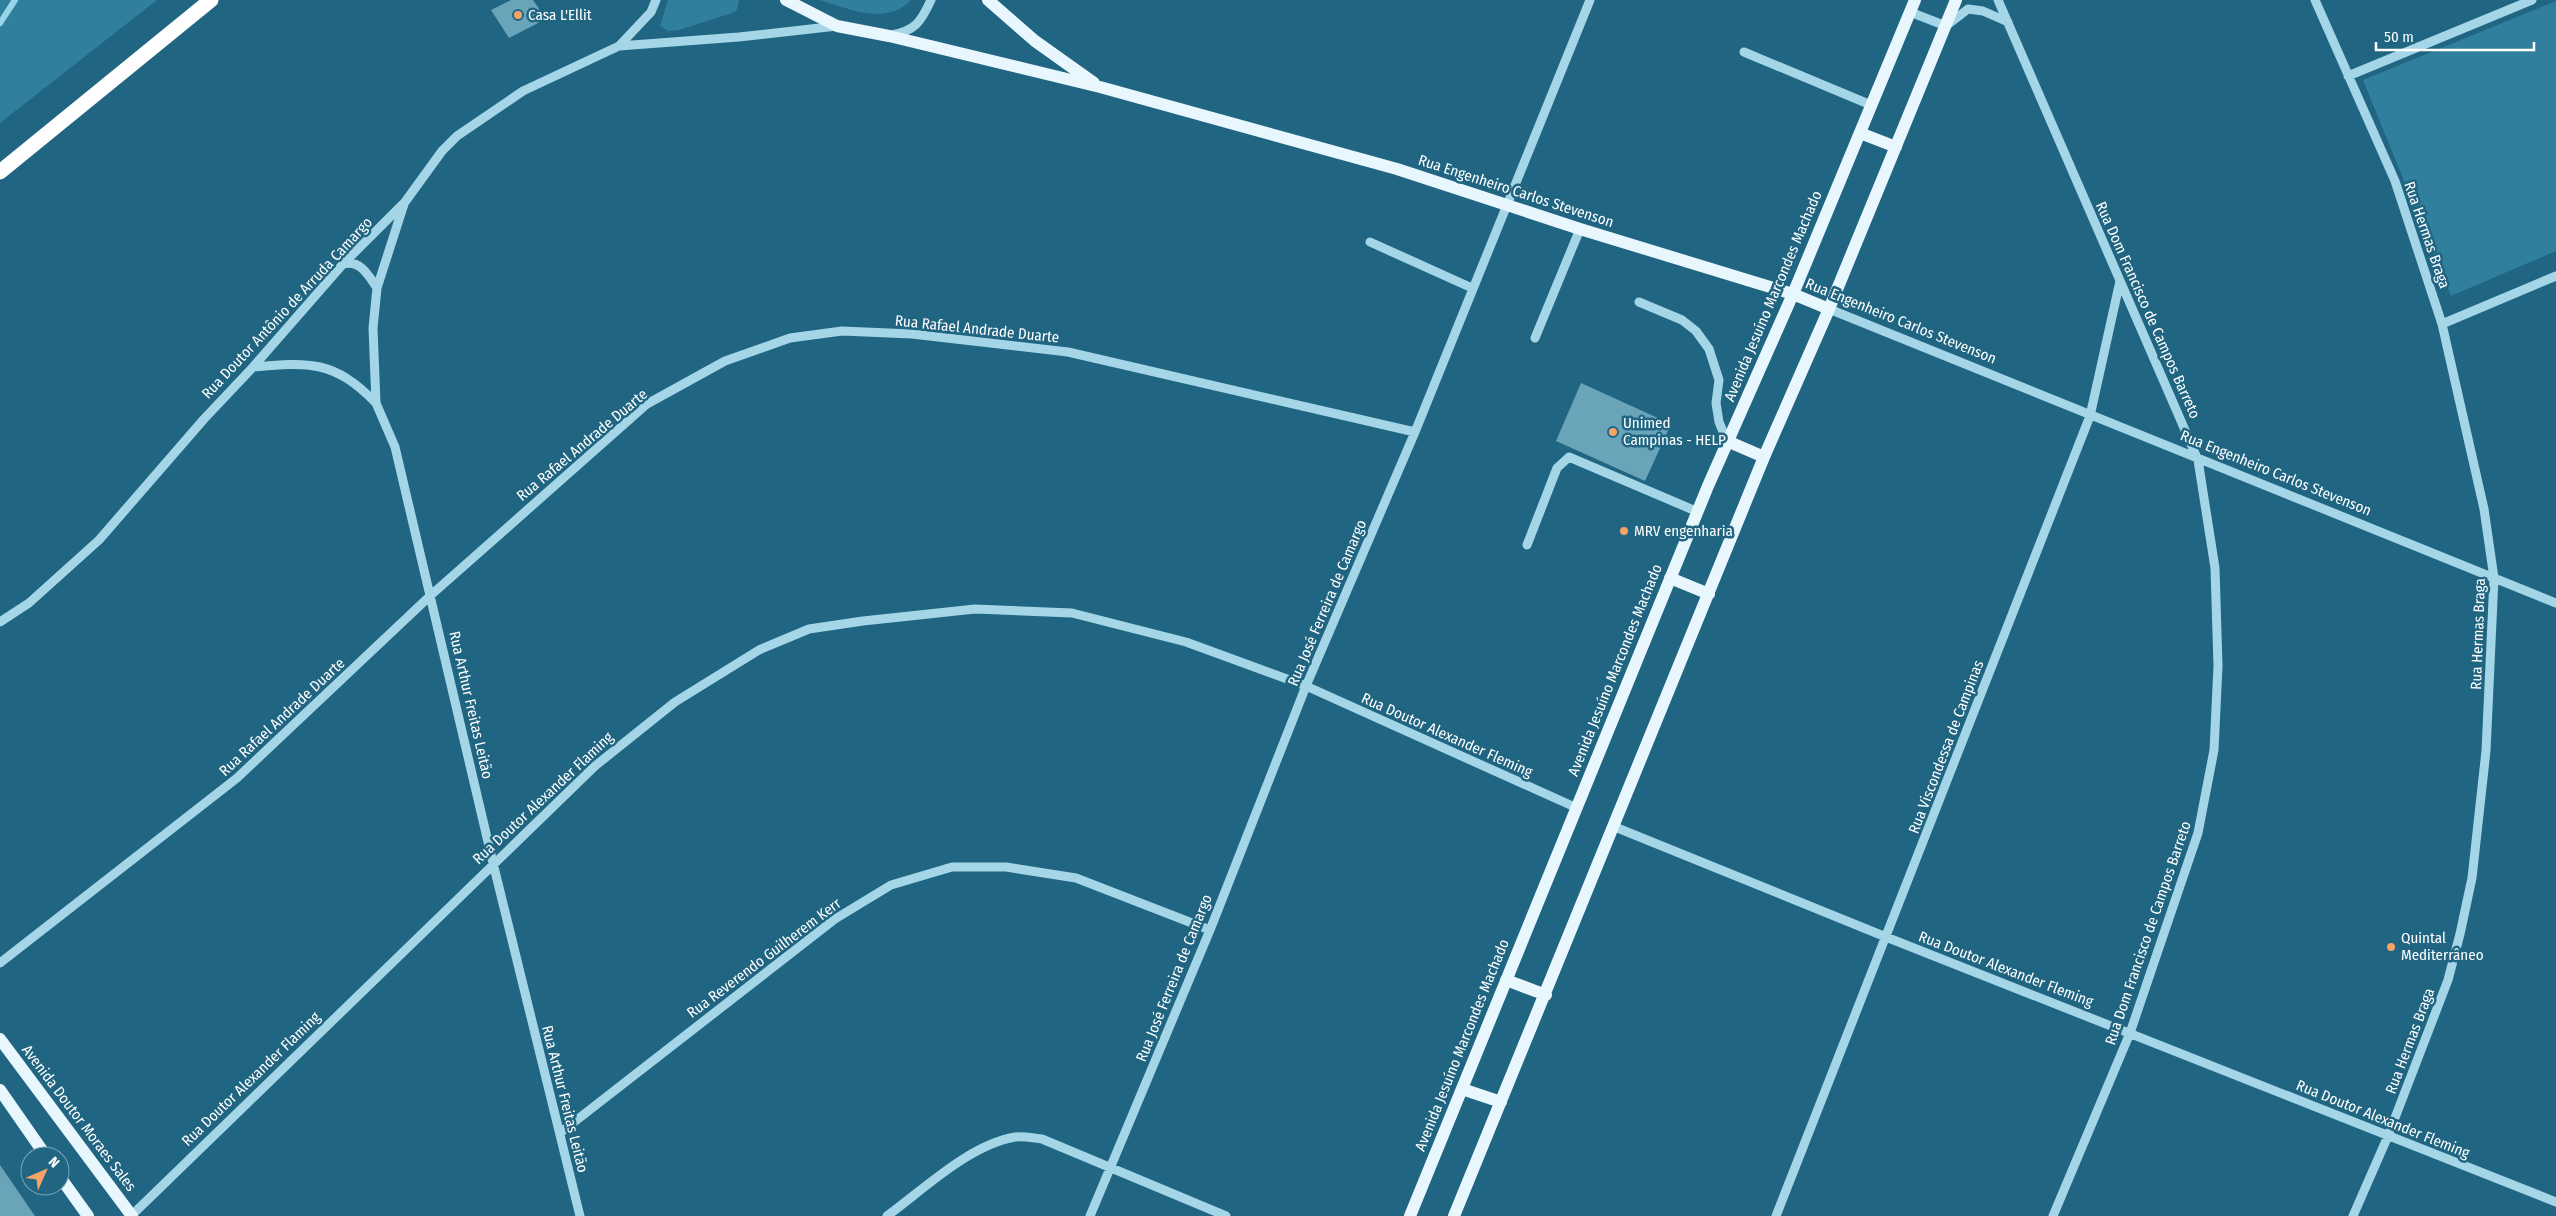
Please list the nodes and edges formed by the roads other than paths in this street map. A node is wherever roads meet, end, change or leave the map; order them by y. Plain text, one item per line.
1 (211, 0) edge
2 (656, 0) edge
3 (786, 0) edge
4 (931, 0) edge
5 (988, 0) edge
6 (1590, 0) edge
7 (1956, 0) edge
8 (1998, 0) edge
9 (2315, 0) edge
10 (2532, 0) edge
11 (1913, 6) edge
12 (2008, 22) junction
13 (837, 26) junction
14 (1946, 26) junction
15 (889, 36) junction
16 (619, 46) junction
17 (1744, 52) dead end
18 (2348, 76) junction
19 (1100, 87) junction
20 (1871, 105) junction
21 (1860, 133) junction
22 (1896, 147) junction
23 (0, 172) edge
24 (405, 202) junction
25 (1506, 203) junction
26 (1580, 229) junction
27 (1370, 242) dead end
28 (343, 264) junction
29 (2556, 276) edge
30 (2120, 281) junction
31 (377, 288) junction
32 (1472, 288) junction
33 (1793, 294) junction
34 (1639, 302) dead end
35 (1829, 309) junction
36 (2442, 324) junction
37 (1534, 338) dead end
38 (252, 367) junction
39 (376, 403) junction
40 (2090, 416) junction
41 (1416, 432) junction
42 (1727, 441) junction
43 (1764, 457) junction
44 (2198, 460) junction
45 (1698, 512) junction
46 (1527, 545) dead end
47 (1670, 578) junction
48 (2494, 578) junction
49 (1709, 594) junction
50 (431, 595) junction
51 (2556, 603) edge
52 (0, 622) edge
53 (1306, 686) junction
54 (1577, 808) junction
55 (1615, 827) junction
56 (493, 863) junction
57 (1210, 930) junction
58 (1886, 937) junction
59 (0, 963) edge
60 (1506, 980) junction
61 (1546, 995) junction
62 (2130, 1033) junction
63 (0, 1039) edge
64 (0, 1090) edge
65 (1462, 1090) junction
66 (1501, 1102) junction
67 (560, 1133) junction
68 (2388, 1136) junction
69 (39, 1146) edge
70 (1110, 1169) junction
71 (70, 1191) edge
72 (2556, 1202) edge
73 (88, 1216) edge
74 (132, 1216) edge
75 (580, 1216) edge
76 (887, 1216) edge
77 (1090, 1216) edge
78 (1226, 1216) edge
79 (1410, 1216) edge
80 (1454, 1216) edge
81 (1776, 1216) edge
82 (2053, 1216) edge
83 (2353, 1216) edge

1 - 23 highway
2 - 16 street, Rua Doutor Antônio de Arruda Camargo
3 - 13 main road, Rua Engenheiro Carlos Stevenson
4 - 15 street
5 - 19 main road, Rua Engenheiro Carlos Stevenson
6 - 25 street, Rua José Ferreira de Camargo
7 - 14 main road
8 - 12 street, Rua Dom Francisco de Campos Barreto
9 - 18 street, Rua Hermas Braga
10 - 18 street
11 - 14 street
11 - 20 main road, Avenida Jesuíno Marcondes Machado
12 - 14 street
12 - 30 street, Rua Dom Francisco de Campos Barreto
13 - 15 main road, Rua Engenheiro Carlos Stevenson
13 - 16 street, Rua Doutor Antônio de Arruda Camargo
14 - 22 main road
15 - 19 main road, Rua Engenheiro Carlos Stevenson
16 - 24 street, Rua Doutor Antônio de Arruda Camargo
17 - 20 street
18 - 36 street, Rua Hermas Braga
19 - 25 main road, Rua Engenheiro Carlos Stevenson
20 - 21 main road, Avenida Jesuíno Marcondes Machado
21 - 22 main road
21 - 33 main road, Avenida Jesuíno Marcondes Machado
22 - 35 main road
24 - 28 street, Rua Doutor Antônio de Arruda Camargo
24 - 31 street, Rua Arthur Freitas Leitão
25 - 26 main road, Rua Engenheiro Carlos Stevenson
25 - 32 street, Rua José Ferreira de Camargo
26 - 33 main road, Rua Engenheiro Carlos Stevenson
26 - 37 street
27 - 32 street
28 - 31 street
28 - 38 street, Rua Doutor Antônio de Arruda Camargo
29 - 36 street
30 - 40 street, Rua Viscondessa de Campinas
30 - 44 street, Rua Dom Francisco de Campos Barreto
31 - 39 street, Rua Arthur Freitas Leitão
32 - 41 street, Rua José Ferreira de Camargo
33 - 35 main road, Rua Engenheiro Carlos Stevenson
33 - 42 main road, Avenida Jesuíno Marcondes Machado
34 - 42 street
35 - 40 street, Rua Engenheiro Carlos Stevenson
35 - 43 main road
36 - 48 street, Rua Hermas Braga
38 - 39 street
38 - 52 street, Rua Doutor Antônio de Arruda Camargo
39 - 50 street, Rua Arthur Freitas Leitão
40 - 44 street, Rua Engenheiro Carlos Stevenson
40 - 58 street, Rua Viscondessa de Campinas
41 - 50 street, Rua Rafael Andrade Duarte
41 - 53 street, Rua José Ferreira de Camargo
42 - 43 main road
42 - 45 main road, Avenida Jesuíno Marcondes Machado
43 - 49 main road
44 - 48 street, Rua Engenheiro Carlos Stevenson
44 - 62 street, Rua Dom Francisco de Campos Barreto
45 - 46 street
45 - 47 main road, Avenida Jesuíno Marcondes Machado
47 - 49 main road
47 - 54 main road, Avenida Jesuíno Marcondes Machado
48 - 51 street, Rua Engenheiro Carlos Stevenson
48 - 68 street, Rua Hermas Braga
49 - 55 main road
50 - 56 street, Rua Arthur Freitas Leitão
50 - 59 street, Rua Rafael Andrade Duarte
53 - 54 street, Rua Doutor Alexander Fleming
53 - 56 street, Rua Doutor Alexander Flaming
53 - 57 street, Rua José Ferreira de Camargo
54 - 60 main road, Avenida Jesuíno Marcondes Machado
55 - 58 street, Rua Doutor Alexander Fleming
55 - 61 main road
56 - 67 street, Rua Arthur Freitas Leitão
56 - 74 street, Rua Doutor Alexander Flaming
57 - 67 street, Rua Reverendo Guilherem Kerr
57 - 70 street, Rua José Ferreira de Camargo
58 - 62 street, Rua Doutor Alexander Fleming
58 - 81 street, Rua Viscondessa de Campinas
60 - 61 main road
60 - 65 main road, Avenida Jesuíno Marcondes Machado
61 - 66 main road
62 - 68 street, Rua Doutor Alexander Fleming
62 - 82 street, Rua Dom Francisco de Campos Barreto
63 - 74 main road, Avenida Doutor Moraes Sales
64 - 69 main road
65 - 66 main road
65 - 79 main road, Avenida Jesuíno Marcondes Machado
66 - 80 main road
67 - 75 street, Rua Arthur Freitas Leitão
68 - 72 street, Rua Doutor Alexander Fleming
68 - 83 street, Rua Hermas Braga
70 - 76 street
70 - 77 street, Rua José Ferreira de Camargo
70 - 78 street
71 - 73 main road

